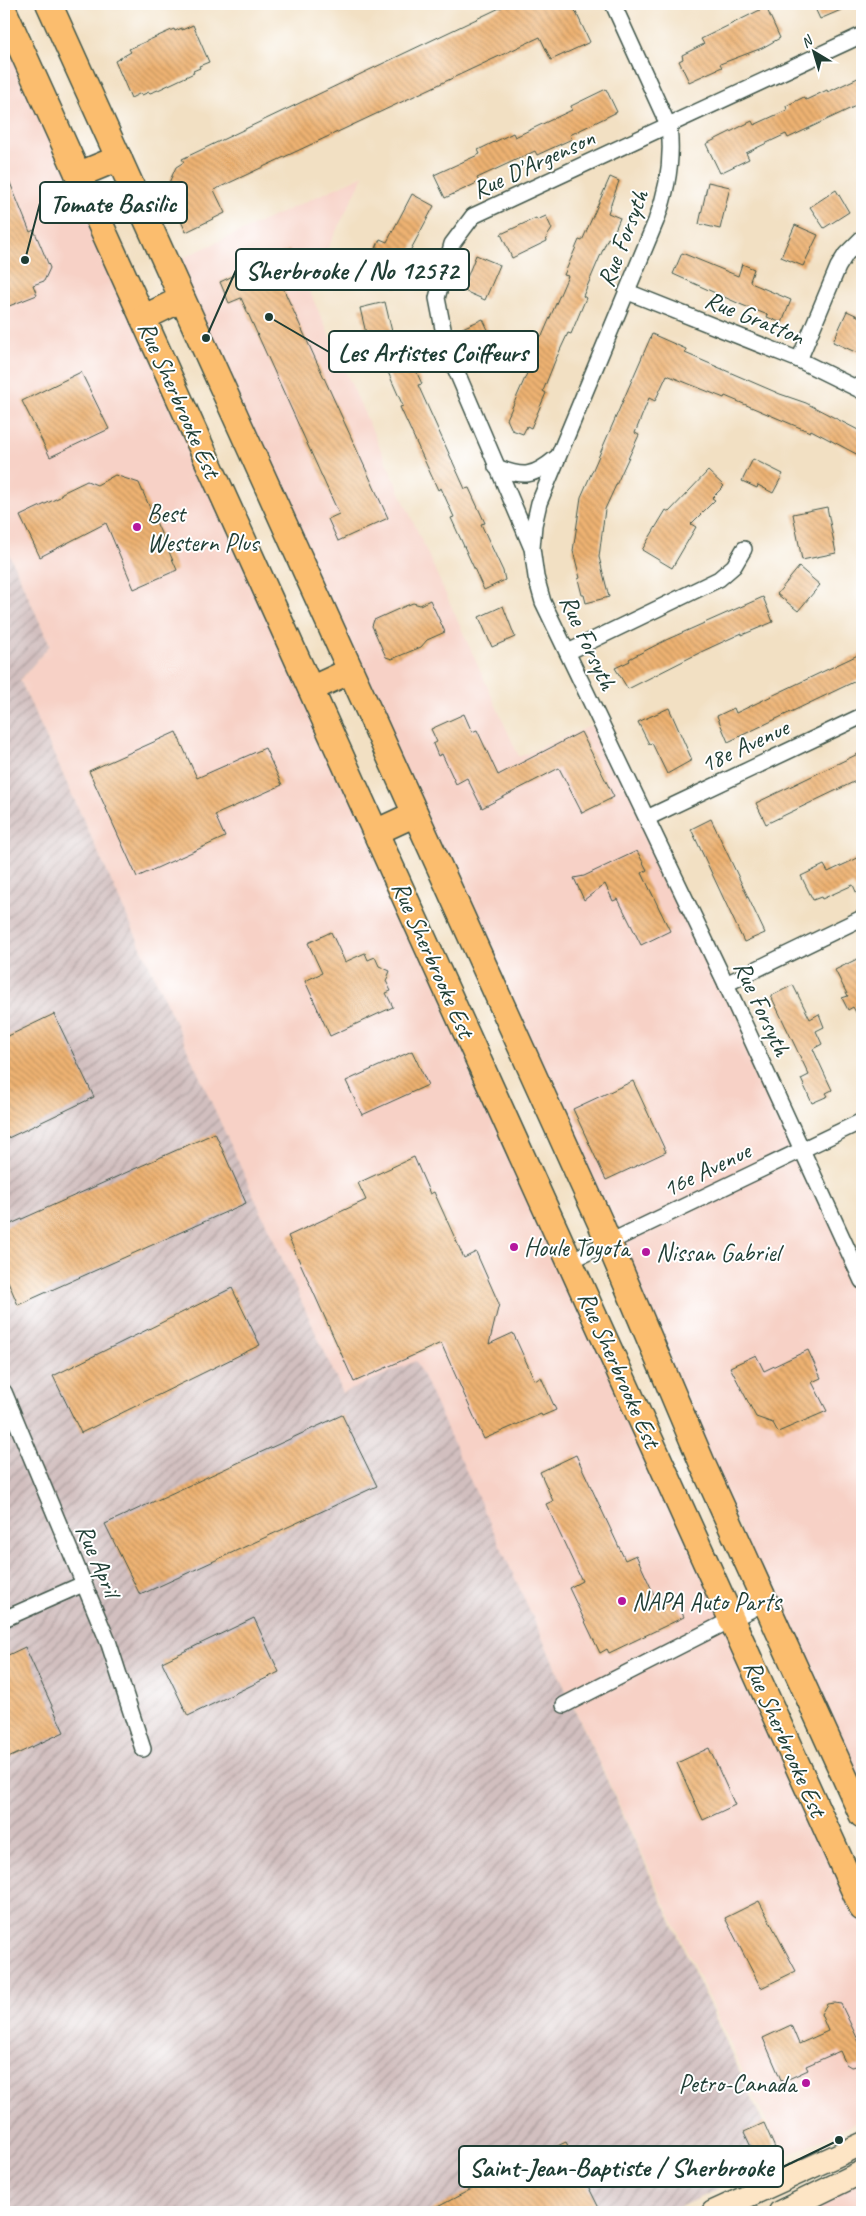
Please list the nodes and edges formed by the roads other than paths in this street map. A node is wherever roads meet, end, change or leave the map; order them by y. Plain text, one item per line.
1 (49, 4) edge
2 (613, 4) edge
3 (4, 11) edge
4 (862, 35) edge
5 (669, 127) junction
6 (119, 158) junction
7 (78, 175) junction
8 (862, 238) edge
9 (628, 292) junction
10 (182, 300) junction
11 (143, 318) junction
12 (798, 360) junction
13 (862, 390) edge
14 (558, 456) junction
15 (496, 467) junction
16 (532, 548) junction
17 (744, 550) dead end
18 (568, 652) junction
19 (350, 671) junction
20 (311, 689) junction
21 (862, 716) edge
22 (415, 814) junction
23 (647, 818) junction
24 (376, 832) junction
25 (862, 918) edge
26 (726, 984) junction
27 (862, 1121) edge
28 (801, 1150) junction
29 (609, 1242) junction
30 (570, 1261) junction
31 (862, 1281) edge
32 (658, 1359) junction
33 (622, 1375) junction
34 (4, 1392) edge
35 (704, 1465) junction
36 (670, 1480) junction
37 (83, 1584) junction
38 (766, 1602) junction
39 (4, 1619) edge
40 (732, 1619) junction
41 (564, 1705) dead end
42 (144, 1749) dead end
43 (847, 1783) junction
44 (813, 1798) junction
45 (862, 1815) edge
46 (862, 1908) edge
47 (862, 2144) edge
48 (862, 2172) edge
49 (713, 2212) edge
50 (780, 2212) edge

1 - 6 main road, Rue Sherbrooke Est
2 - 5 street, Rue Forsyth
3 - 7 main road, Rue Sherbrooke Est
4 - 5 street, Rue D'Argenson
5 - 9 street, Rue Forsyth
5 - 15 street, Rue D'Argenson
6 - 7 main road
6 - 10 main road, Rue Sherbrooke Est
7 - 11 main road, Rue Sherbrooke Est
8 - 12 street
9 - 12 street, Rue Gratton
9 - 14 street, Rue Forsyth
10 - 11 main road
10 - 19 main road, Rue Sherbrooke Est
11 - 20 main road, Rue Sherbrooke Est
12 - 13 street, Rue Gratton
14 - 15 street
14 - 16 street, Rue Forsyth
15 - 16 street, Rue D'Argenson
16 - 18 street, Rue Forsyth
17 - 18 street
18 - 23 street, Rue Forsyth
19 - 20 main road
19 - 22 main road, Rue Sherbrooke Est
20 - 24 main road, Rue Sherbrooke Est
21 - 23 street, 18e Avenue
22 - 24 main road
22 - 29 main road, Rue Sherbrooke Est
23 - 26 street, Rue Forsyth
24 - 30 main road, Rue Sherbrooke Est
25 - 26 street
26 - 28 street, Rue Forsyth
27 - 28 street, 16e Avenue
28 - 29 street, 16e Avenue
28 - 31 street, Rue Forsyth
29 - 30 street, 16e Avenue
29 - 32 main road, Rue Sherbrooke Est
30 - 33 main road, Rue Sherbrooke Est
32 - 33 main road
32 - 35 main road, Rue Sherbrooke Est
33 - 36 main road, Rue Sherbrooke Est
34 - 37 street, Rue April
35 - 36 main road
35 - 38 main road, Rue Sherbrooke Est
36 - 40 main road, Rue Sherbrooke Est
37 - 39 street
37 - 42 street, Rue April
38 - 40 street
38 - 43 main road, Rue Sherbrooke Est
40 - 41 street
40 - 44 main road, Rue Sherbrooke Est
43 - 44 main road
43 - 45 main road, Rue Sherbrooke Est
44 - 46 main road, Rue Sherbrooke Est
47 - 49 main road
48 - 50 main road

